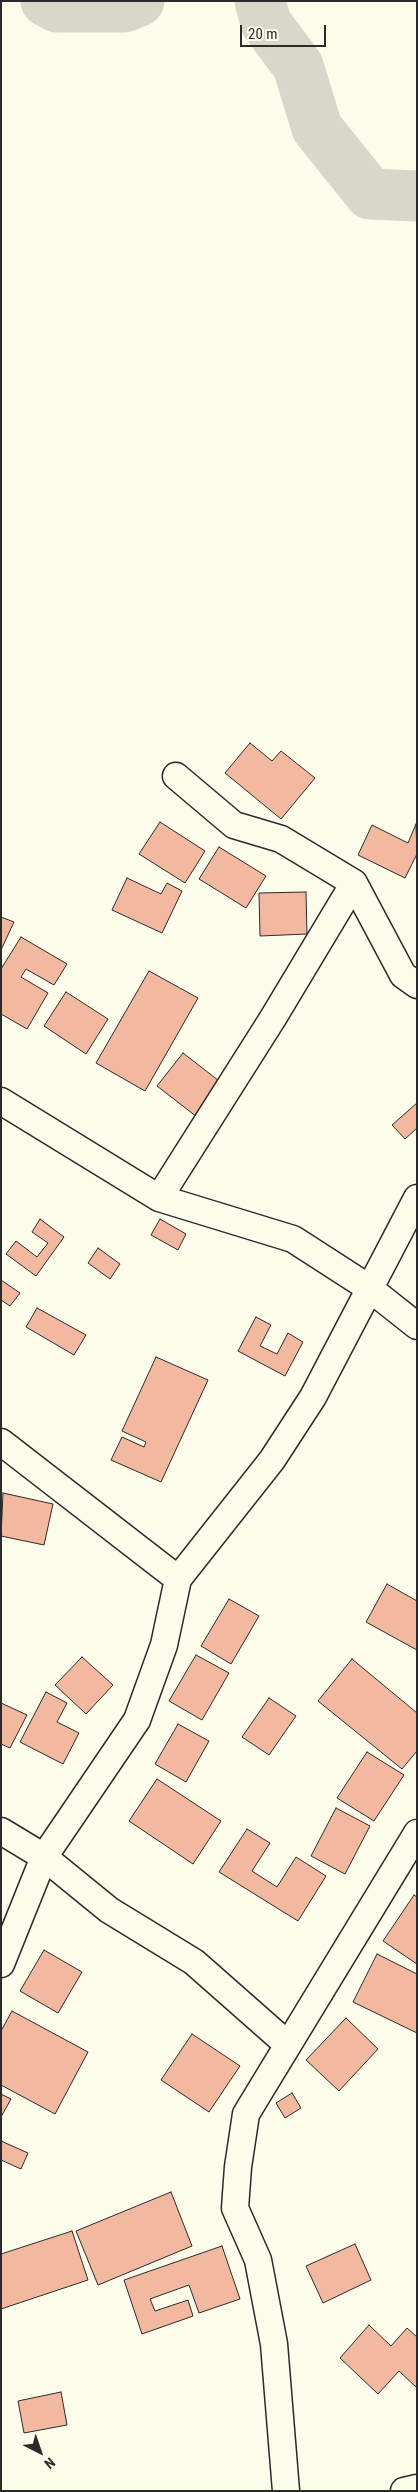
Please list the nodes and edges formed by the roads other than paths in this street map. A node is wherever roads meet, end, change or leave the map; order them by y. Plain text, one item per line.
1 (176, 776) dead end
2 (354, 883) junction
3 (417, 985) edge
4 (1, 1101) edge
5 (159, 1198) junction
6 (417, 1198) edge
7 (368, 1288) junction
8 (417, 1326) edge
9 (1, 1442) edge
10 (178, 1579) junction
11 (1, 1831) edge
12 (417, 1833) edge
13 (44, 1857) junction
14 (1, 1964) edge
15 (287, 2044) junction
16 (417, 2488) edge
17 (286, 2491) edge
18 (404, 2491) edge

1 - 2 street
2 - 3 street
2 - 5 street
4 - 5 street
5 - 7 street
6 - 7 street
7 - 8 street
7 - 10 street
9 - 10 street
10 - 13 street
11 - 13 street
12 - 15 street
13 - 14 street
13 - 15 street
15 - 17 street
16 - 18 street

